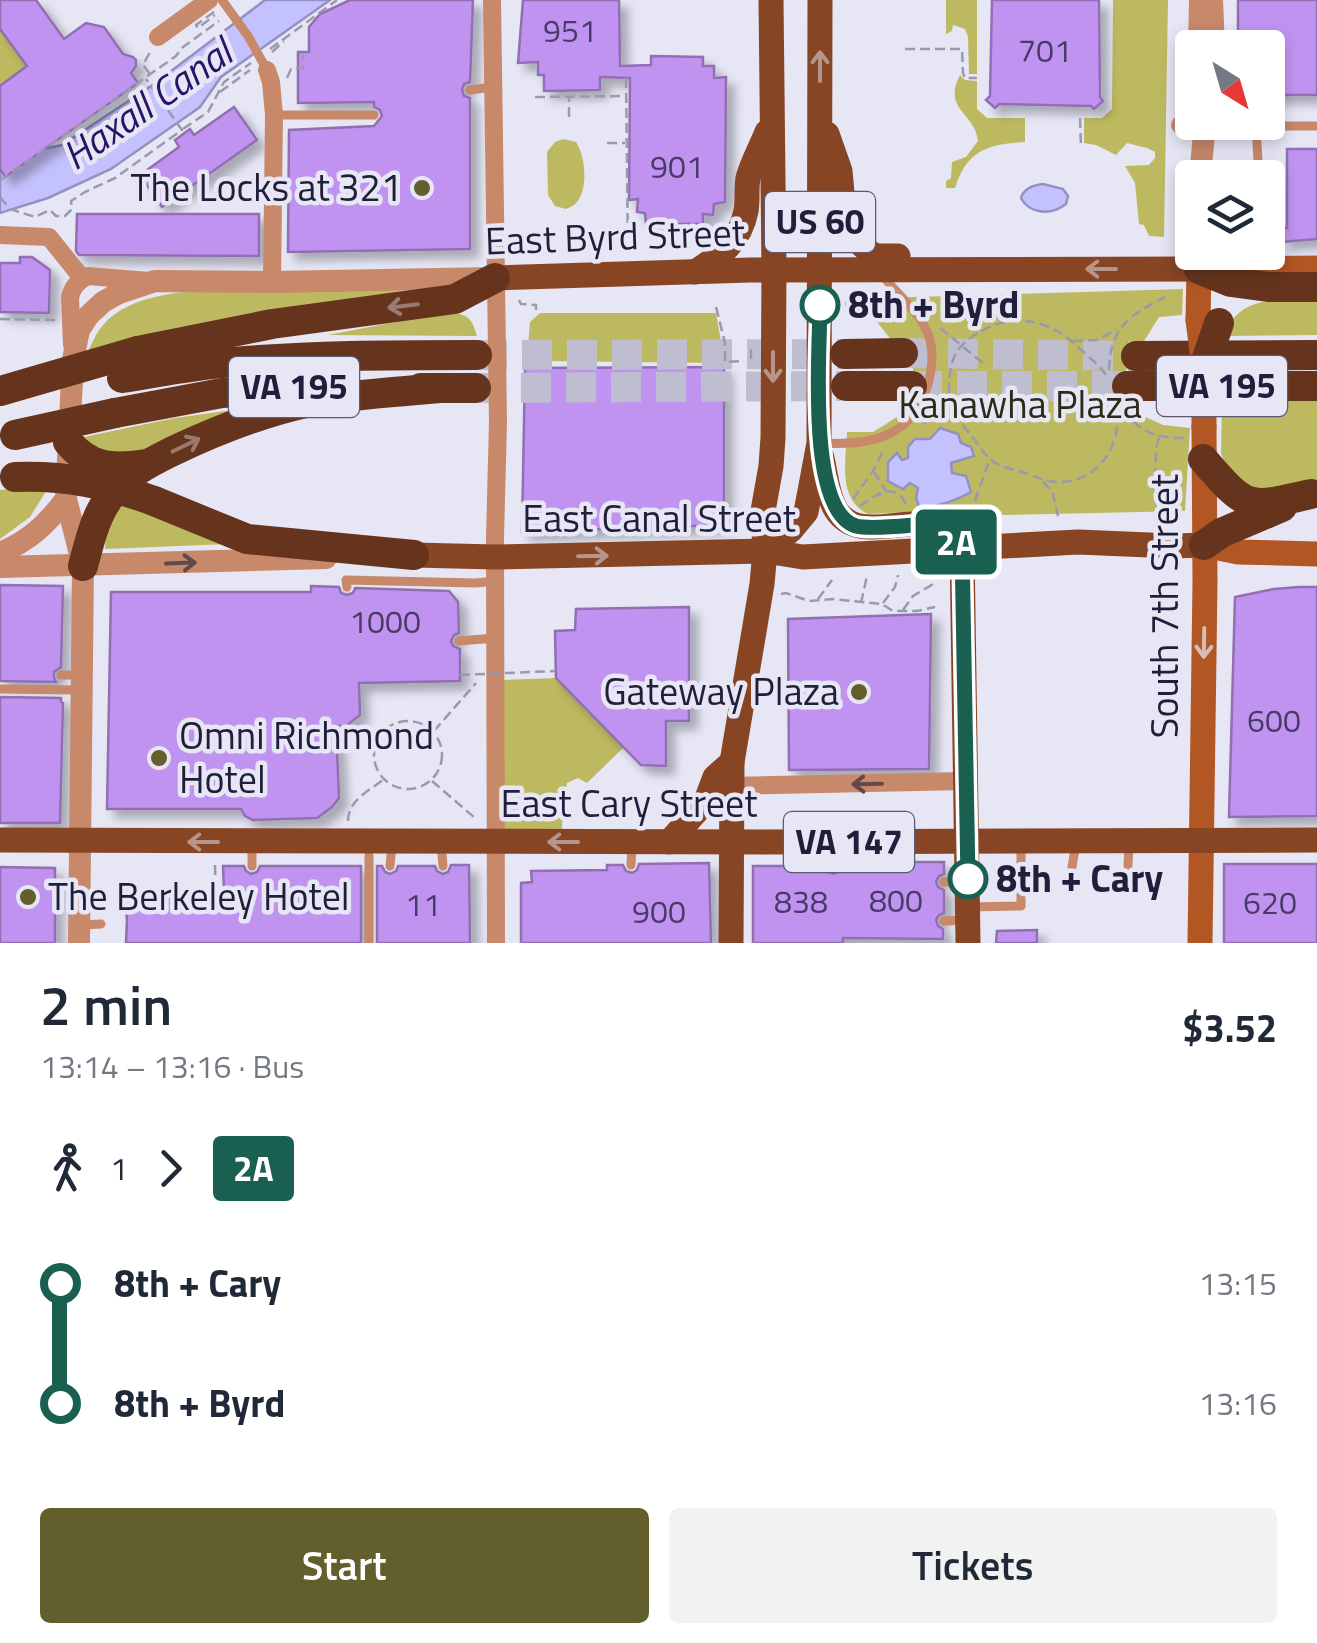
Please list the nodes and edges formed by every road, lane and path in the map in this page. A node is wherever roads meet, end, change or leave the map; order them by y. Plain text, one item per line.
1 (492, 0) edge
2 (771, 0) edge
3 (820, 0) edge
4 (1198, 0) edge
5 (1212, 0) edge
6 (216, 6) edge
7 (217, 23) dead end
8 (1197, 30) edge
9 (1213, 30) edge
10 (288, 36) dead end
11 (158, 37) dead end
12 (278, 46) dead end
13 (905, 50) dead end
14 (302, 56) dead end
15 (143, 65) dead end
16 (291, 69) dead end
17 (266, 70) joint
18 (150, 74) junction
19 (145, 78) junction
20 (626, 78) dead end
21 (977, 78) dead end
22 (493, 87) junction
23 (470, 90) dead end
24 (535, 96) dead end
25 (569, 96) junction
26 (626, 96) junction
27 (274, 115) junction
28 (374, 115) dead end
29 (820, 115) junction
30 (569, 117) dead end
31 (773, 118) junction
32 (1080, 118) dead end
33 (1285, 126) edge
34 (1317, 126) edge
35 (607, 143) dead end
36 (627, 143) junction
37 (1081, 146) dead end
38 (0, 180) edge
39 (0, 197) edge
40 (688, 224) dead end
41 (0, 235) edge
42 (628, 254) dead end
43 (1175, 259) edge
44 (692, 262) junction
45 (1285, 265) edge
46 (1317, 268) edge
47 (877, 269) junction
48 (944, 269) junction
49 (774, 270) junction
50 (821, 270) junction
51 (1202, 270) edge
52 (1216, 270) edge
53 (82, 278) junction
54 (495, 278) junction
55 (155, 281) junction
56 (272, 282) junction
57 (1268, 287) junction
58 (1317, 288) edge
59 (519, 300) dead end
60 (716, 307) dead end
61 (536, 310) dead end
62 (0, 319) edge
63 (59, 320) dead end
64 (1209, 322) junction
65 (1119, 330) dead end
66 (1073, 341) junction
67 (960, 346) junction
68 (751, 349) dead end
69 (904, 353) tunnel mouth
70 (477, 354) tunnel mouth
71 (845, 354) tunnel mouth
72 (1317, 355) edge
73 (73, 360) junction
74 (744, 361) dead end
75 (751, 361) dead end
76 (984, 364) dead end
77 (1204, 367) joint
78 (1122, 380) junction
79 (846, 386) tunnel mouth
80 (912, 386) tunnel mouth
81 (1317, 386) edge
82 (440, 388) junction
83 (476, 388) tunnel mouth
84 (0, 391) edge
85 (0, 404) edge
86 (8, 437) edge
87 (1159, 437) dead end
88 (68, 442) junction
89 (819, 443) junction
90 (886, 445) dead end
91 (990, 459) junction
92 (1203, 459) junction
93 (148, 464) junction
94 (874, 472) junction
95 (8, 478) edge
96 (1042, 480) junction
97 (887, 492) junction
98 (1314, 493) edge
99 (1182, 495) dead end
100 (66, 499) junction
101 (848, 502) dead end
102 (856, 511) dead end
103 (909, 514) dead end
104 (970, 515) dead end
105 (1058, 516) dead end
106 (1204, 545) junction
107 (962, 548) junction
108 (765, 552) junction
109 (0, 553) edge
110 (1317, 554) edge
111 (414, 555) junction
112 (84, 566) junction
113 (0, 567) edge
114 (495, 569) junction
115 (898, 575) dead end
116 (867, 576) dead end
117 (832, 580) dead end
118 (935, 583) dead end
119 (347, 587) dead end
120 (780, 594) dead end
121 (818, 600) junction
122 (861, 603) junction
123 (882, 604) junction
124 (935, 608) dead end
125 (903, 611) junction
126 (495, 638) junction
127 (459, 641) dead end
128 (555, 671) dead end
129 (460, 675) dead end
130 (75, 680) junction
131 (476, 683) dead end
132 (0, 689) edge
133 (433, 732) junction
134 (732, 774) junction
135 (384, 780) junction
136 (431, 780) junction
137 (965, 781) junction
138 (348, 822) dead end
139 (487, 832) junction
140 (0, 840) edge
141 (1200, 840) junction
142 (1317, 840) edge
143 (968, 841) junction
144 (1020, 841) junction
145 (80, 842) junction
146 (669, 842) junction
147 (730, 842) junction
148 (369, 856) dead end
149 (215, 865) dead end
150 (216, 902) dead end
151 (960, 909) edge
152 (87, 931) edge
153 (368, 943) edge
154 (496, 943) edge
155 (731, 943) edge
156 (1200, 943) edge

1 - 22 street
2 - 31 main road, US 60
29 -> 3 main road, US 60
4 - 8 street
5 - 9 street
6 - 11 street
6 - 17 lane, bridge
7 - 18 path
10 - 12 path
13 - 21 path
14 - 16 path
15 - 18 path
17 - 27 street
18 - 19 path
19 - 38 path
19 - 39 path
20 - 26 path
22 - 23 lane
22 - 54 street
24 - 25 path
25 - 26 path
25 - 30 path
26 - 36 path
27 - 28 lane
27 - 56 street
29 - 48 main road
29 - 50 main road, US 60
31 - 44 main road
31 - 49 main road, US 60
32 - 37 path
33 - 34 lane
35 - 36 path
36 - 42 path
40 - 44 path
41 - 53 street
43 -> 48 main road, East Byrd Street
44 - 49 main road, East Byrd Street
44 - 54 main road, East Byrd Street
45 - 46 main road, East Byrd Street
47 - 48 main road, East Byrd Street
47 - 50 main road, East Byrd Street
47 - 89 lane
49 - 50 main road, East Byrd Street
49 -> 108 main road, US 60
50 - 89 main road, US 60
51 - 64 main road
52 - 57 highway
53 - 55 street, East Byrd Street
53 - 73 street, East Byrd Street
54 - 56 street, East Byrd Street
54 -> 84 highway, bridge
54 - 114 street
55 - 56 street, East Byrd Street
55 - 73 street, East Byrd Street
57 - 58 highway
57 - 64 highway
59 - 61 path
60 - 74 path
62 - 63 path
64 - 77 highway, bridge
65 - 66 path
66 - 67 path
66 - 78 path
67 - 76 path
67 - 91 path
68 - 75 path
69 - 71 highway
70 - 85 highway, VA 195
72 - 78 highway, VA 195
73 - 88 street, East Byrd Street
77 - 92 main road, South 7th Street, bridge
78 - 81 highway, VA 195
78 - 96 path
79 - 80 highway
82 - 83 highway, VA 195
82 - 86 highway, VA 195, bridge
93 -> 82 highway
87 - 99 path
88 - 93 highway
88 - 100 street, East Byrd Street
89 - 107 main road, US 60
89 - 108 main road
90 - 94 path
91 - 96 path
91 - 104 path
92 - 98 highway
92 - 106 main road, South 7th Street
93 - 112 highway
94 - 97 path
94 - 101 path
95 - 111 highway, bridge
96 - 105 path
97 - 102 path
97 - 103 path
98 - 106 highway
100 - 109 street
100 - 112 street, East Byrd Street
106 - 107 main road, East Canal Street
106 - 110 main road, East Canal Street
106 -> 141 main road, South 7th Street
107 - 108 main road, East Canal Street
107 - 137 main road
114 -> 108 main road, East Canal Street
108 - 134 main road, US 60
112 -> 111 street, East Canal Street
111 - 114 main road, East Canal Street
112 - 113 street, East Canal Street
112 - 130 street, East Byrd Street
114 - 119 lane
114 - 126 street
115 - 123 path
116 - 122 path
117 - 121 path
118 - 125 path
120 - 121 path
121 - 122 path
122 - 123 path
123 - 125 path
124 - 125 path
126 - 127 lane
126 - 139 street
128 - 129 path, bridge
130 - 132 lane
130 - 145 street, East Byrd Street
131 - 133 path
133 - 135 path
133 - 136 path
137 -> 134 street
134 - 146 main road
134 - 147 main road, US 60
135 - 136 path
135 - 138 path
136 - 139 path
137 - 143 main road
139 -> 145 main road, East Cary Street
146 -> 139 main road, East Cary Street
139 - 154 street
140 - 145 main road, East Cary Street
141 - 142 main road, East Cary Street / VA 147
141 - 144 main road, East Cary Street / VA 147
141 - 156 main road, South 7th Street
143 - 144 main road, East Cary Street / VA 147
143 - 147 main road, East Cary Street / VA 147
143 - 151 main road
144 - 151 lane
145 - 152 street, East Byrd Street
146 - 147 main road, East Cary Street
147 - 155 main road
148 - 153 lane
149 - 150 path

